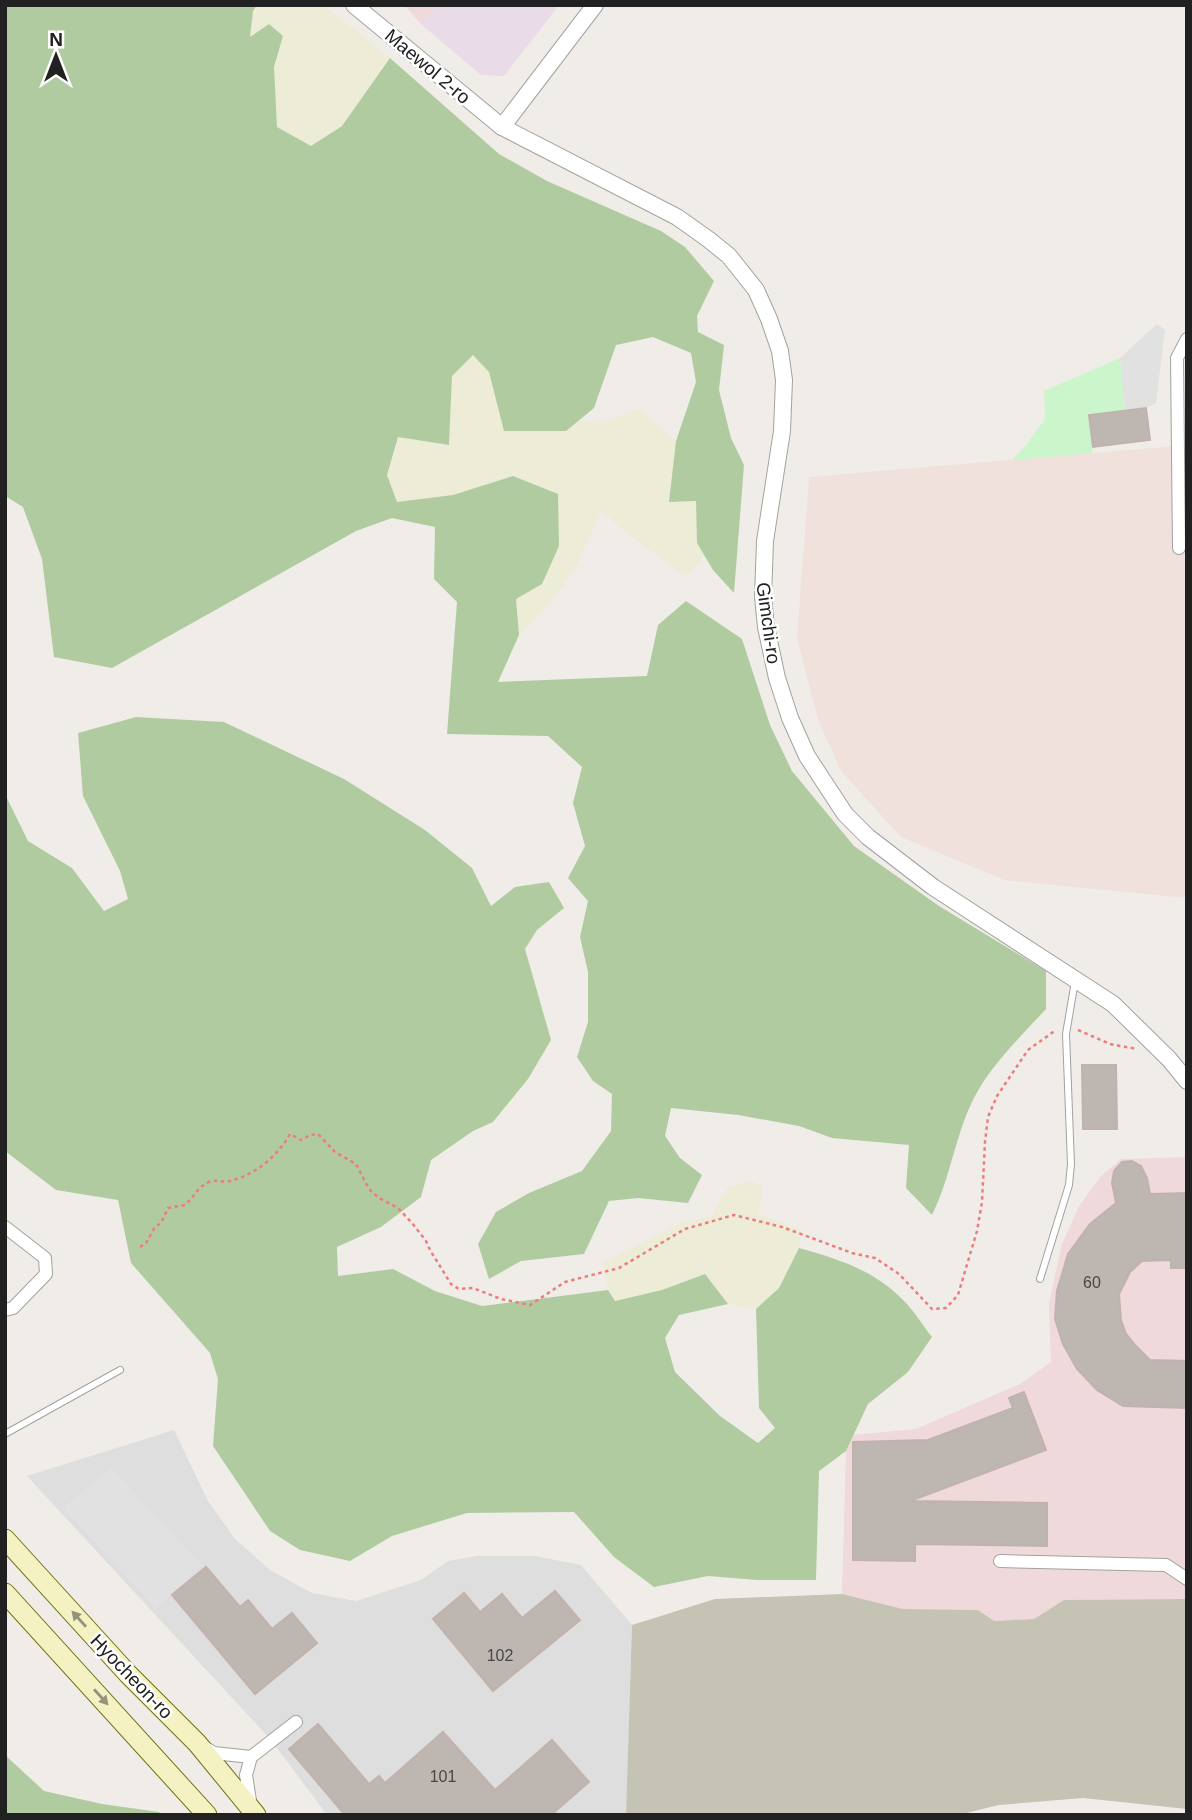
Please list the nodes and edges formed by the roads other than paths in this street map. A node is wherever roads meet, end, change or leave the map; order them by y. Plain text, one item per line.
1 (354, 5) edge
2 (595, 5) edge
3 (502, 127) junction
4 (1187, 339) edge
5 (1179, 548) dead end
6 (1075, 979) junction
7 (1187, 1081) edge
8 (5, 1227) edge
9 (1040, 1279) dead end
10 (5, 1310) edge
11 (120, 1370) dead end
12 (5, 1434) edge
13 (5, 1539) edge
14 (1000, 1562) dead end
15 (1187, 1579) edge
16 (5, 1593) edge
17 (296, 1722) dead end
18 (197, 1743) junction
19 (251, 1757) junction
20 (253, 1811) edge
21 (207, 1815) edge

1 - 3 street, Maewol 2-ro
2 - 3 street
3 - 6 street, Gimchi-ro
4 - 5 street
6 - 7 street, Gimchi-ro
6 - 9 lane
8 - 10 street
11 - 12 lane
18 -> 13 main road, Hyocheon-ro
14 - 15 street
16 -> 21 main road, Hyocheon-ro
17 - 19 street
18 - 19 street
18 - 20 main road, Hyocheon-ro
19 - 20 street

